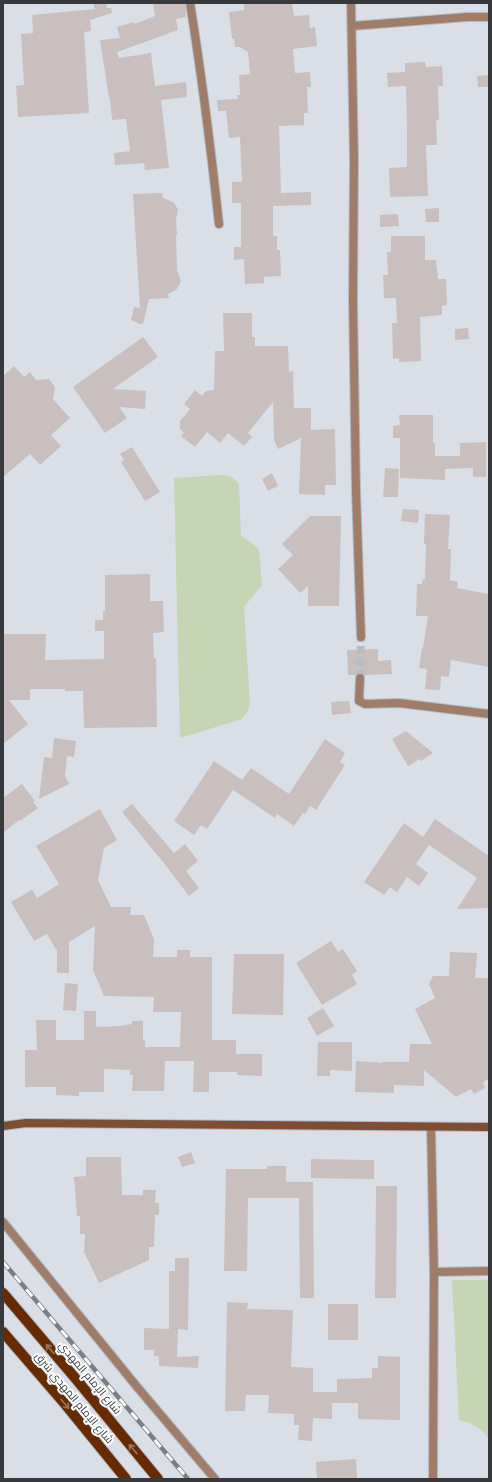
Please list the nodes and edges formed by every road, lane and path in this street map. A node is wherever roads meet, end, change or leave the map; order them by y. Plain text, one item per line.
1 (190, 3) edge
2 (351, 3) edge
3 (489, 17) edge
4 (352, 26) junction
5 (219, 224) dead end
6 (361, 637) tunnel mouth
7 (360, 678) tunnel mouth
8 (489, 714) edge
9 (3, 1126) edge
10 (431, 1127) junction
11 (489, 1127) edge
12 (3, 1222) edge
13 (489, 1271) edge
14 (434, 1272) junction
15 (3, 1293) edge
16 (3, 1332) edge
17 (126, 1479) edge
18 (158, 1479) edge
19 (215, 1479) edge
20 (433, 1479) edge

1 - 5 street
2 - 4 street
3 - 4 street
4 - 6 street
7 - 8 street
9 - 10 main road
10 - 11 main road
10 - 14 street
12 - 19 street
13 - 14 street
14 - 20 street
18 -> 15 main road, شارع الإمام المهدي
16 -> 17 main road, شارع الإمام المهدي شرق

